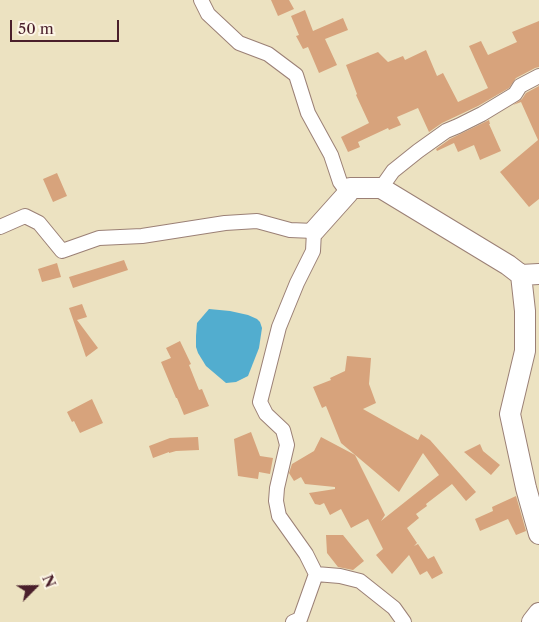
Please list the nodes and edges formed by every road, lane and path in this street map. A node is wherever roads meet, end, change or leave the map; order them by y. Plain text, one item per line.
1 (200, 0) edge
2 (539, 76) edge
3 (381, 188) junction
4 (348, 193) junction
5 (0, 227) edge
6 (314, 231) junction
7 (530, 275) edge
8 (539, 534) edge
9 (316, 574) junction
10 (539, 613) edge
11 (293, 622) edge
12 (404, 622) edge
13 (532, 622) edge

1 - 4 street
2 - 3 street
3 - 4 street
3 - 7 street
4 - 6 street
5 - 6 street
6 - 9 street
7 - 8 street
9 - 11 street
9 - 12 street
10 - 13 street

